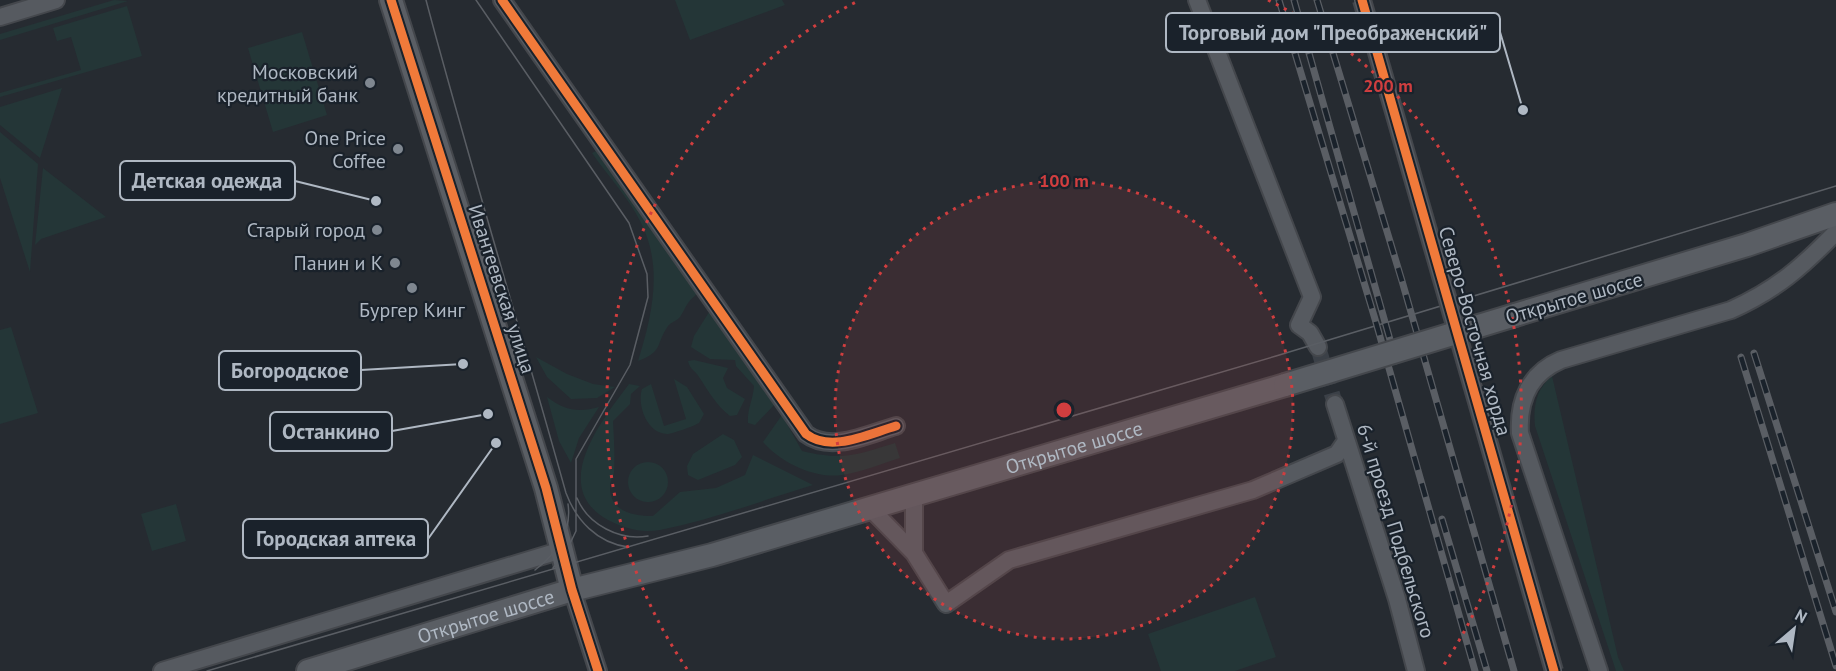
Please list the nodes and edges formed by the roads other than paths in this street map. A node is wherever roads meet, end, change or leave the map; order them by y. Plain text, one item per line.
1 (56, 0) edge
2 (391, 0) edge
3 (502, 0) edge
4 (1197, 0) edge
5 (1362, 0) edge
6 (0, 16) edge
7 (1836, 214) edge
8 (1836, 232) edge
9 (1318, 346) tunnel mouth
10 (1335, 404) tunnel mouth
11 (896, 426) dead end
12 (1346, 441) junction
13 (914, 493) junction
14 (869, 507) junction
15 (562, 550) junction
16 (914, 553) junction
17 (572, 590) junction
18 (162, 671) edge
19 (308, 671) edge
20 (598, 671) edge
21 (1416, 671) edge
22 (1554, 671) edge
23 (1599, 671) edge

1 - 6 street
2 - 15 main road, Ивантеевская улица
3 - 11 street
4 - 9 street
5 - 22 street, Северо-Восточная хорда, bridge
7 - 13 main road, Открытое шоссе, bridge
8 - 23 street
10 - 12 street, 6-й проезд Подбельского
12 - 16 street
12 - 21 street, 6-й проезд Подбельского
13 - 14 main road, Открытое шоссе
13 - 16 street
14 - 16 street
14 - 17 main road, Открытое шоссе
15 - 17 main road, Ивантеевская улица
15 - 18 street
17 - 19 main road, Открытое шоссе
17 - 20 street

